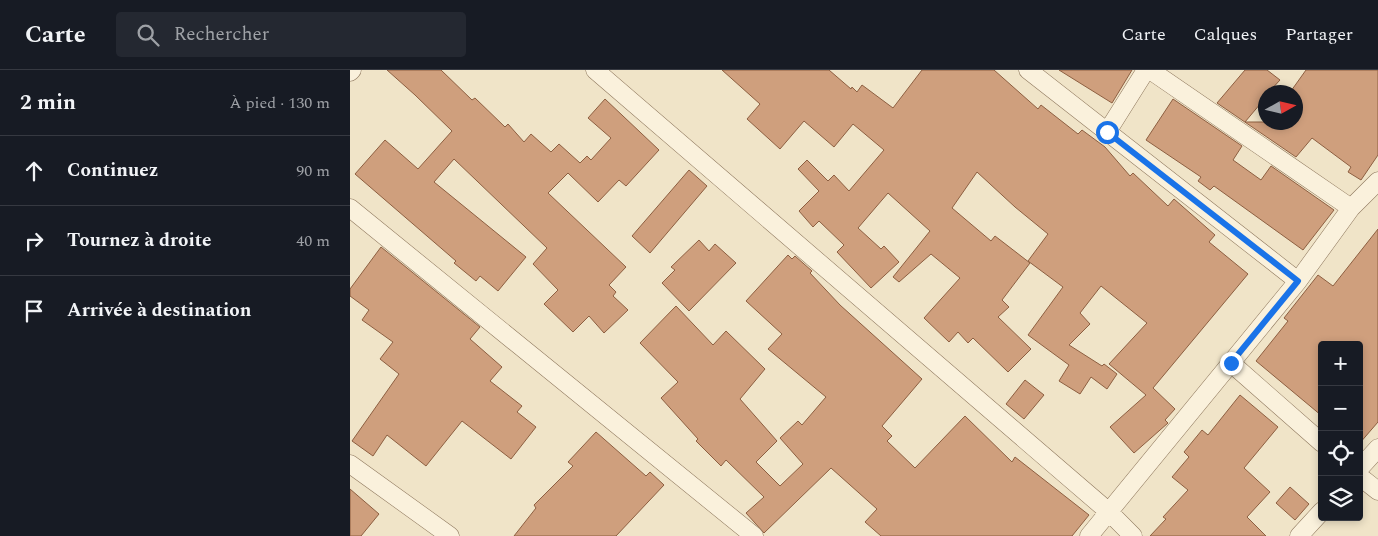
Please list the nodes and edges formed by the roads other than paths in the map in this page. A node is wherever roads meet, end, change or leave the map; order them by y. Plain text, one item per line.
1 (595, 70) edge
2 (1028, 70) edge
3 (1146, 70) edge
4 (1150, 70) edge
5 (1107, 132) junction
6 (1378, 180) edge
7 (350, 208) edge
8 (1350, 208) junction
9 (1298, 281) junction
10 (1231, 363) junction
11 (1318, 439) edge
12 (1378, 448) edge
13 (350, 464) edge
14 (1363, 465) edge
15 (1363, 479) edge
16 (1378, 491) edge
17 (1109, 512) junction
18 (1318, 515) edge
19 (450, 536) edge
20 (754, 536) edge
21 (1089, 536) edge
22 (1133, 536) edge
23 (1299, 536) edge

1 - 17 street
2 - 5 street
3 - 5 street
4 - 8 street
5 - 9 street
6 - 8 street
7 - 20 street
8 - 9 street
9 - 10 street
10 - 11 street
10 - 17 street
12 - 14 street
13 - 19 street
15 - 16 street
17 - 21 street
17 - 22 street
18 - 23 street

